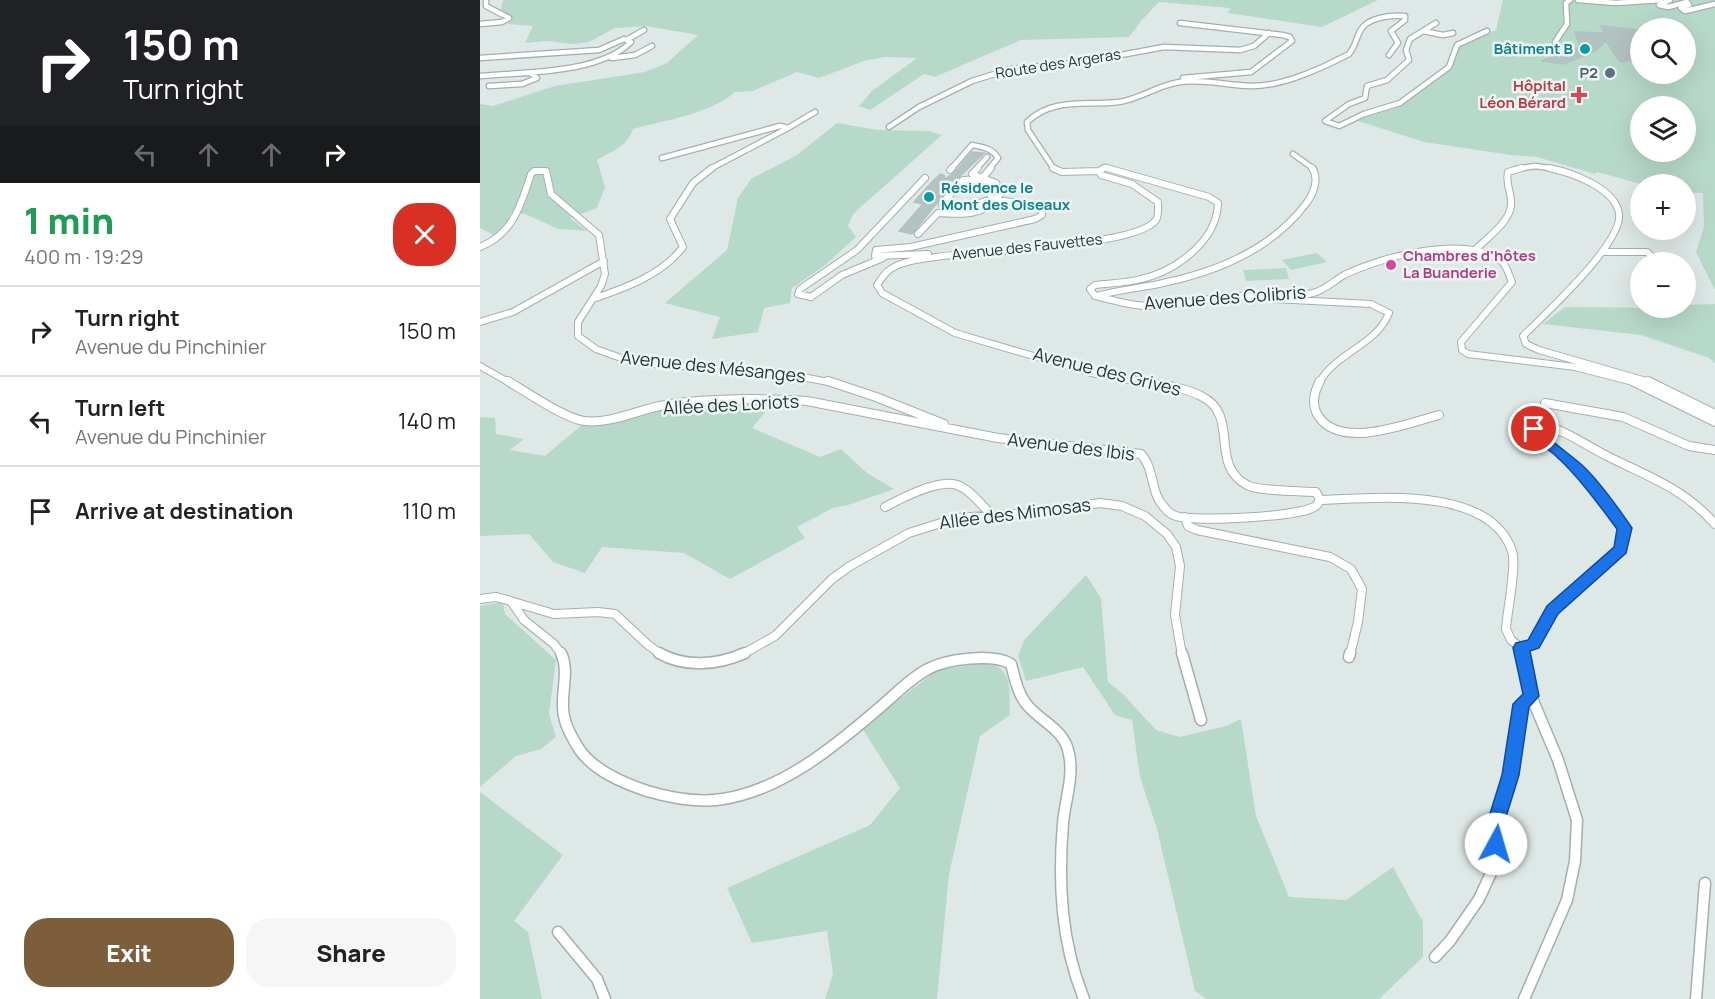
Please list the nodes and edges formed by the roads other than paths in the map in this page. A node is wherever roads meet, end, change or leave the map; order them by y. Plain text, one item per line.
1 (486, 0) edge
2 (1570, 0) edge
3 (1578, 0) edge
4 (1661, 0) edge
5 (1670, 0) edge
6 (1715, 4) edge
7 (486, 6) junction
8 (480, 8) edge
9 (1180, 23) dead end
10 (1436, 23) dead end
11 (480, 24) edge
12 (644, 30) dead end
13 (1422, 31) junction
14 (1487, 32) dead end
15 (1269, 33) junction
16 (1453, 33) dead end
17 (628, 39) junction
18 (1555, 42) dead end
19 (652, 46) dead end
20 (1396, 48) junction
21 (1406, 50) junction
22 (1389, 56) dead end
23 (608, 57) junction
24 (480, 58) edge
25 (530, 73) junction
26 (480, 76) edge
27 (489, 86) dead end
28 (1164, 86) junction
29 (816, 111) dead end
30 (889, 127) dead end
31 (788, 128) junction
32 (1293, 154) dead end
33 (987, 157) dead end
34 (662, 158) dead end
35 (950, 170) dead end
36 (1099, 171) junction
37 (984, 176) junction
38 (925, 178) dead end
39 (994, 200) junction
40 (918, 234) dead end
41 (480, 247) edge
42 (1476, 249) junction
43 (1603, 252) junction
44 (1630, 252) edge
45 (951, 254) junction
46 (884, 257) junction
47 (934, 257) joint
48 (604, 261) junction
49 (1095, 296) junction
50 (1227, 297) junction
51 (593, 299) junction
52 (480, 322) edge
53 (480, 366) edge
54 (1545, 403) dead end
55 (1715, 414) edge
56 (1439, 415) dead end
57 (1715, 422) edge
58 (959, 430) junction
59 (1715, 450) edge
60 (1320, 500) junction
61 (885, 507) dead end
62 (993, 516) junction
63 (1185, 517) junction
64 (1715, 524) edge
65 (480, 599) edge
66 (510, 601) junction
67 (1521, 648) junction
68 (1349, 657) dead end
69 (1531, 696) junction
70 (1200, 720) dead end
71 (1705, 883) dead end
72 (558, 932) dead end
73 (1435, 957) dead end
74 (1527, 996) edge
75 (605, 999) edge
76 (1084, 999) edge
77 (1696, 999) edge

1 - 7 street
2 - 18 street
3 - 4 street
5 - 6 street
7 - 8 street
7 - 11 street
9 - 15 street
10 - 13 street
12 - 17 street
13 - 16 street
13 - 21 street
14 - 21 street
15 - 28 street
15 - 30 street, Route des Argeras
17 - 23 street
17 - 24 street
19 - 23 street
20 - 21 street
20 - 22 street
20 - 28 street
23 - 25 street
25 - 26 street
25 - 27 street
28 - 36 street
29 - 31 street
31 - 34 street
31 - 51 street
32 - 49 street
33 - 37 street
35 - 37 street
36 - 45 street, Avenue des Fauvettes
36 - 49 street
37 - 39 street
38 - 46 street
39 - 39 street
39 - 40 street
39 - 46 street
41 - 48 street
42 - 43 street
42 - 50 street, Avenue des Colibris
42 - 57 street
43 - 44 street
43 - 55 street
45 - 46 street
45 - 47 street, Avenue des Fauvettes
47 - 60 street, Avenue des Grives
48 - 51 street
48 - 52 street
49 - 50 street, Avenue des Colibris
50 - 56 street
51 - 58 street, Avenue des Mésanges
53 - 58 street, Allée des Loriots
54 - 59 street
58 - 63 street, Avenue des Ibis
60 - 63 street, Avenue des Ibis
60 - 67 street
61 - 62 street
62 - 66 street, Allée des Mimosas
62 - 70 street, Allée des Mimosas
63 - 68 street
64 - 67 street
65 - 66 street, Allée des Mimosas
66 - 76 street
67 - 69 street
69 - 73 street
69 - 74 street
71 - 77 street
72 - 75 street

